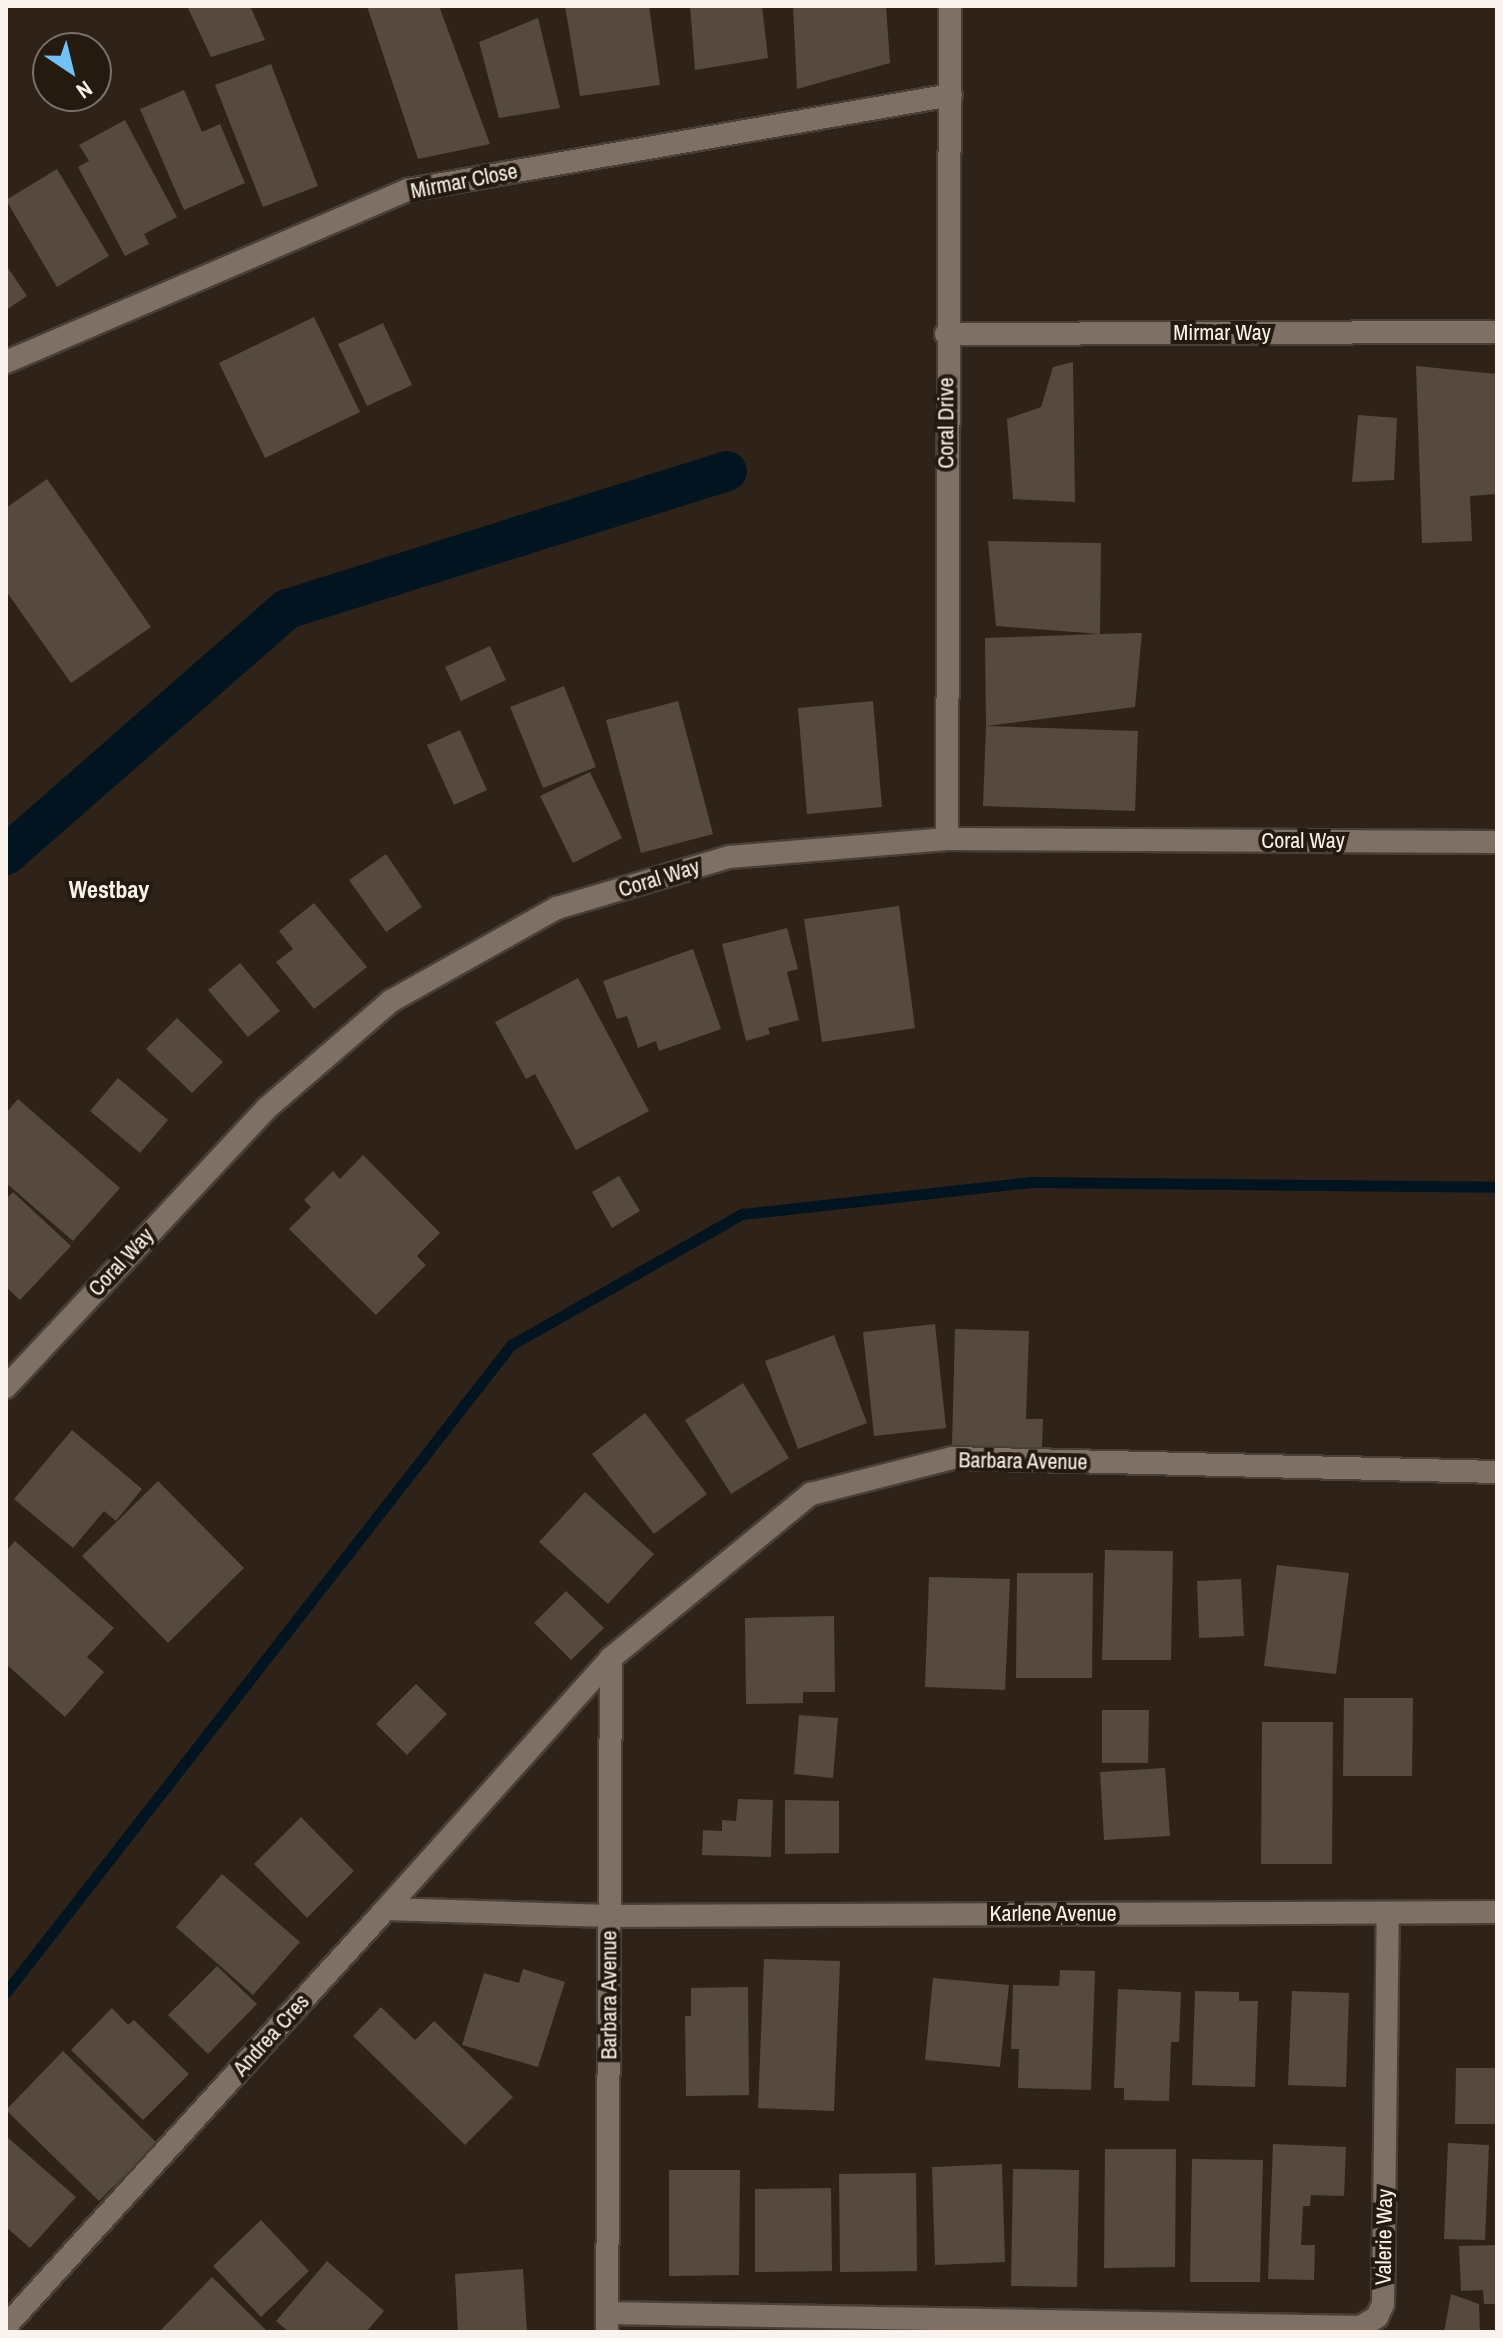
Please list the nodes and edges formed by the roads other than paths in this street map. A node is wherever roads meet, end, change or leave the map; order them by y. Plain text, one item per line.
1 (950, 6) edge
2 (951, 95) junction
3 (1497, 332) edge
4 (946, 334) junction
5 (6, 362) edge
6 (947, 839) junction
7 (1497, 842) edge
8 (6, 1387) edge
9 (1497, 1472) edge
10 (611, 1658) junction
11 (386, 1909) junction
12 (1497, 1912) edge
13 (1388, 1913) junction
14 (609, 1916) junction
15 (608, 2323) edge
16 (6, 2326) edge

1 - 2 street, Coral Drive
2 - 4 street, Coral Drive
2 - 5 street, Mirmar Close
3 - 4 street, Mirmar Way
4 - 6 street, Coral Drive
6 - 7 street, Coral Way
6 - 8 street, Coral Way
9 - 10 street, Barbara Avenue
10 - 11 street, Barbara Avenue
10 - 14 street, Barbara Avenue
11 - 14 street
11 - 16 street, Andrea Cres
12 - 13 street, Karlene Avenue
13 - 14 street, Karlene Avenue
13 - 15 street, Valerie Way
14 - 15 street, Barbara Avenue

